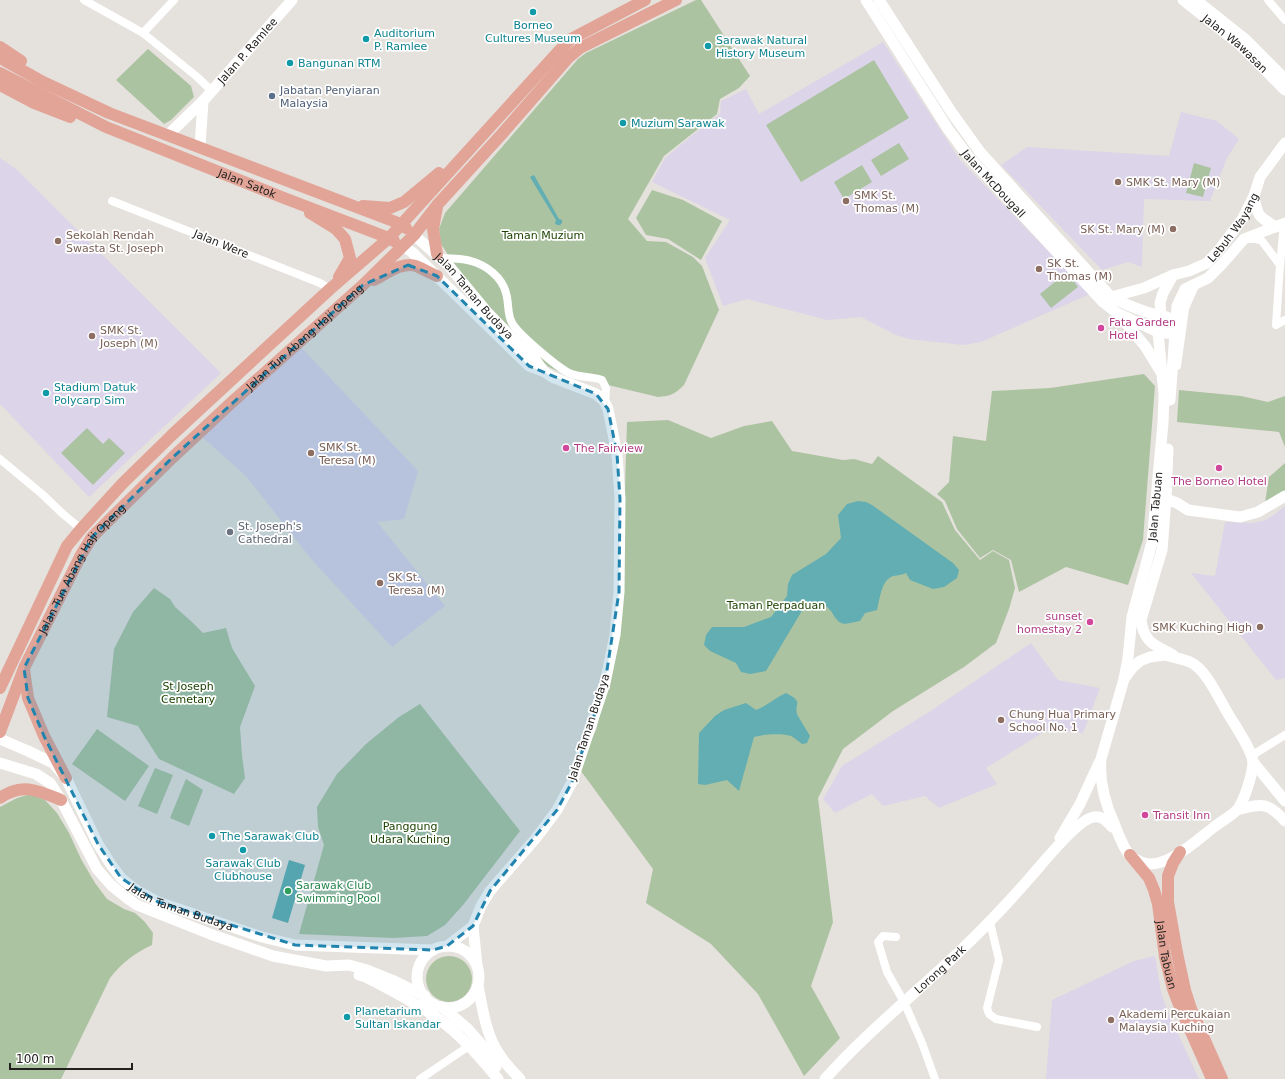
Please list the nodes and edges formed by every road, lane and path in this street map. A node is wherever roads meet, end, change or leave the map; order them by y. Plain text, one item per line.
1 (84, 0) edge
2 (174, 0) edge
3 (292, 0) edge
4 (645, 0) edge
5 (676, 0) edge
6 (866, 0) edge
7 (879, 0) edge
8 (1183, 0) edge
9 (1196, 0) edge
10 (1268, 0) edge
11 (1285, 20) edge
12 (143, 34) junction
13 (0, 48) edge
14 (0, 58) edge
15 (0, 73) edge
16 (1285, 79) edge
17 (0, 85) edge
18 (1285, 90) edge
19 (212, 91) junction
20 (203, 101) junction
21 (106, 127) junction
22 (170, 133) junction
23 (184, 141) junction
24 (475, 143) junction
25 (1285, 143) edge
26 (200, 147) junction
27 (1254, 196) junction
28 (284, 198) junction
29 (112, 201) dead end
30 (346, 204) junction
31 (438, 204) junction
32 (401, 224) junction
33 (1282, 225) edge
34 (414, 235) junction
35 (389, 238) junction
36 (1244, 239) junction
37 (403, 246) junction
38 (439, 256) junction
39 (1280, 265) junction
40 (1174, 275) junction
41 (437, 276) junction
42 (1196, 284) junction
43 (363, 285) junction
44 (330, 289) junction
45 (1112, 297) junction
46 (1117, 313) junction
47 (1161, 316) junction
48 (1176, 318) junction
49 (1285, 320) edge
50 (1158, 332) junction
51 (1174, 334) junction
52 (543, 371) junction
53 (1162, 374) junction
54 (1171, 384) junction
55 (605, 404) junction
56 (0, 459) edge
57 (1285, 496) edge
58 (1166, 499) junction
59 (81, 529) junction
60 (1181, 660) junction
61 (11, 663) junction
62 (24, 668) junction
63 (0, 669) edge
64 (1124, 679) junction
65 (0, 688) edge
66 (0, 732) edge
67 (1285, 735) edge
68 (0, 739) edge
69 (1101, 759) junction
70 (1252, 759) junction
71 (0, 763) edge
72 (66, 778) junction
73 (0, 798) edge
74 (61, 800) junction
75 (1285, 801) edge
76 (1237, 810) junction
77 (1285, 821) edge
78 (1120, 837) junction
79 (1180, 852) junction
80 (1050, 854) junction
81 (1130, 855) junction
82 (990, 922) junction
83 (473, 926) junction
84 (896, 937) dead end
85 (447, 946) junction
86 (433, 950) junction
87 (477, 965) junction
88 (326, 966) junction
89 (478, 986) junction
90 (425, 996) junction
91 (904, 1002) junction
92 (442, 1007) junction
93 (1037, 1027) dead end
94 (469, 1046) junction
95 (420, 1079) edge
96 (498, 1079) edge
97 (504, 1079) edge
98 (520, 1079) edge
99 (825, 1079) edge
100 (935, 1079) edge
101 (1212, 1079) edge
102 (1222, 1079) edge

1 - 12 street
2 - 12 street
3 - 19 main road, Jalan P. Ramlee
4 - 24 main road, Jalan Tun Abang Haji Openg
5 - 31 main road, Jalan Tun Abang Haji Openg
6 - 46 main road, Jalan McDougall
7 - 45 main road, Jalan McDougall
8 - 18 main road, Jalan Wawasan
9 - 16 main road, Jalan Wawasan
10 - 11 street
12 - 19 street
13 - 22 main road, Jalan Satok
14 - 23 main road, Jalan Satok
15 - 21 main road, Jalan Satok
17 - 21 main road, Jalan Satok
19 - 20 main road, Jalan P. Ramlee
20 - 22 main road, Jalan P. Ramlee
20 - 26 main road
21 - 28 main road, Jalan Satok
22 - 23 main road, Jalan Satok
23 - 26 main road, Jalan Satok
24 - 30 main road
24 - 32 main road, Jalan Tun Abang Haji Openg
25 - 27 main road, Lebuh Wayang
26 - 30 main road, Jalan Satok
27 - 33 main road
27 - 40 main road, Lebuh Wayang
28 - 35 main road, Jalan Satok
28 - 44 main road
29 - 44 street, Jalan Were
30 - 32 main road, Jalan Satok
31 - 34 main road, Jalan Tun Abang Haji Openg
31 - 38 main road
32 - 34 main road, Jalan Taman Budaya
32 - 35 main road, Jalan Tun Abang Haji Openg
33 - 36 main road, Lebuh Wayang
33 - 39 street
34 - 37 main road, Jalan Tun Abang Haji Openg
34 - 38 main road, Jalan Taman Budaya
35 - 37 main road, Jalan Taman Budaya
35 - 44 main road, Jalan Tun Abang Haji Openg
36 - 39 street
36 - 42 main road, Lebuh Wayang
37 - 41 main road, Jalan Taman Budaya
37 - 43 main road, Jalan Tun Abang Haji Openg
38 - 52 main road, Jalan Taman Budaya
38 - 55 street
39 - 49 street
40 - 45 main road, Lebuh Wayang
40 - 47 main road
41 - 43 main road
41 - 52 main road, Jalan Taman Budaya
42 - 48 main road, Lebuh Wayang
42 - 54 street
43 - 62 main road, Jalan Tun Abang Haji Openg
44 - 59 main road, Jalan Tun Abang Haji Openg
45 - 47 main road, Jalan McDougall
46 - 50 main road, Jalan McDougall
46 - 53 main road
47 - 48 main road, Jalan McDougall
47 - 50 main road, Jalan Tabuan
48 - 51 main road, Lebuh Wayang
50 - 51 main road, Jalan McDougall
50 - 53 main road, Jalan Tabuan
51 - 54 main road, Jalan Tabuan
52 - 55 main road, Jalan Taman Budaya
53 - 64 main road, Jalan Tabuan
54 - 58 main road, Jalan Tabuan
55 - 83 main road, Jalan Taman Budaya
56 - 59 street
57 - 58 main road
58 - 60 main road, Jalan Tabuan
59 - 61 main road, Jalan Tun Abang Haji Openg
60 - 64 main road
60 - 70 main road
61 - 63 main road
61 - 65 main road, Jalan Tun Abang Haji Openg
62 - 66 main road, Jalan Tun Abang Haji Openg
62 - 72 main road
64 - 69 main road, Jalan Tabuan
67 - 70 street
68 - 72 main road, Jalan Taman Budaya
69 - 78 main road
69 - 80 main road
70 - 75 main road
70 - 76 main road
71 - 74 main road, Jalan Taman Budaya
72 - 86 main road, Jalan Taman Budaya
73 - 74 main road
74 - 88 main road, Jalan Taman Budaya
76 - 77 main road
76 - 79 main road
78 - 80 main road
78 - 81 main road
79 - 81 main road
79 - 102 main road, Jalan Tabuan
80 - 82 main road, Lorong Park
81 - 101 main road, Jalan Tabuan
82 - 91 main road, Lorong Park
82 - 93 street
83 - 85 main road
83 - 87 main road
84 - 91 street
85 - 86 main road
85 - 87 main road
86 - 90 main road
87 - 89 main road
88 - 90 main road, Jalan Taman Budaya
88 - 94 main road
89 - 92 main road
89 - 98 main road
90 - 92 main road
91 - 99 main road, Lorong Park
91 - 100 street
92 - 97 main road
94 - 95 street
94 - 96 main road

